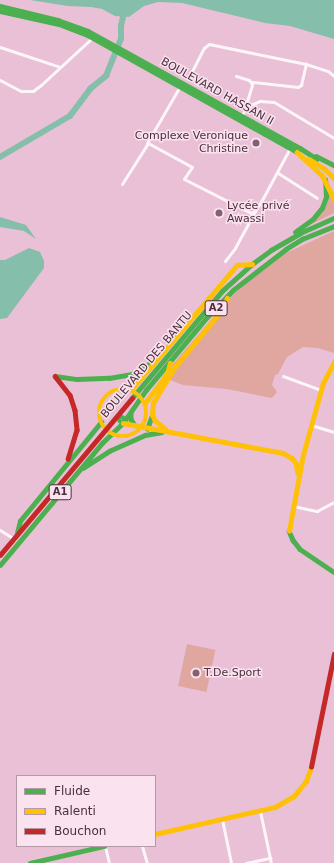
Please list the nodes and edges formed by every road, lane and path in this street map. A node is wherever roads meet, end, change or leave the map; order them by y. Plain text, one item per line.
1 (0, 6) edge
2 (0, 11) edge
3 (93, 37) junction
4 (111, 45) junction
5 (0, 47) edge
6 (306, 64) junction
7 (60, 67) junction
8 (236, 76) dead end
9 (334, 76) edge
10 (188, 79) junction
11 (0, 80) edge
12 (181, 84) junction
13 (252, 84) junction
14 (189, 86) junction
15 (245, 108) junction
16 (242, 116) junction
17 (334, 138) edge
18 (147, 143) junction
19 (290, 148) junction
20 (298, 150) junction
21 (334, 166) edge
22 (334, 172) edge
23 (278, 173) junction
24 (334, 178) edge
25 (325, 180) junction
26 (122, 184) dead end
27 (317, 198) dead end
28 (334, 199) edge
29 (255, 211) junction
30 (334, 218) edge
31 (334, 226) edge
32 (257, 260) junction
33 (225, 261) dead end
34 (252, 264) junction
35 (230, 293) junction
36 (155, 361) junction
37 (170, 361) junction
38 (334, 362) edge
39 (283, 376) dead end
40 (321, 390) junction
41 (134, 392) junction
42 (141, 397) junction
43 (145, 403) junction
44 (132, 408) junction
45 (152, 415) junction
46 (119, 418) junction
47 (124, 421) junction
48 (101, 422) junction
49 (109, 424) joint
50 (134, 425) junction
51 (311, 425) junction
52 (144, 427) junction
53 (108, 431) junction
54 (167, 432) junction
55 (334, 432) edge
56 (141, 436) junction
57 (102, 443) junction
58 (303, 455) junction
59 (292, 458) junction
60 (67, 463) junction
61 (72, 468) junction
62 (76, 473) junction
63 (298, 474) junction
64 (334, 502) edge
65 (293, 506) junction
66 (0, 530) edge
67 (15, 536) junction
68 (0, 555) edge
69 (0, 565) edge
70 (334, 572) edge
71 (334, 654) edge
72 (260, 811) junction
73 (222, 819) junction
74 (156, 834) edge
75 (101, 847) edge
76 (105, 847) edge
77 (142, 847) edge
78 (270, 858) junction
79 (50, 860) edge
80 (30, 863) edge
81 (109, 863) edge
82 (147, 863) edge
83 (231, 863) edge
84 (246, 863) edge
85 (271, 863) edge

1 - 4 main road
2 - 3 main road
3 - 4 main road
3 - 7 street
4 - 12 main road, BOULEVARD HASSAN II
5 - 7 street
6 - 9 street
6 - 10 street
6 - 13 street
7 - 11 street
8 - 13 street
10 - 12 main road
10 - 14 main road
12 - 14 main road, BOULEVARD HASSAN II
12 - 18 street
12 - 19 main road, BOULEVARD HASSAN II
13 - 15 street
14 - 16 main road, BOULEVARD HASSAN II
15 - 16 street
15 - 17 street
16 - 20 main road, BOULEVARD HASSAN II
18 - 26 street
18 - 29 street
19 - 20 main road, BOULEVARD HASSAN II
19 - 23 street
20 - 21 main road
20 - 22 main road
20 - 24 main road
20 - 25 main road
23 - 27 street
23 - 29 street
25 - 28 main road
25 - 32 main road
29 - 33 street
30 - 32 main road, BOULEVARD DES BANTU / A2
31 - 35 main road, BOULEVARD DES BANTU / A2
32 - 34 main road, BOULEVARD DES BANTU / A2
34 - 36 main road
34 - 41 main road, BOULEVARD DES BANTU / A2
35 - 37 main road, BOULEVARD DES BANTU / A2
35 - 45 main road
36 - 41 main road
36 - 60 main road
37 - 42 main road, BOULEVARD DES BANTU / A2
37 - 43 main road
38 - 40 main road
39 - 40 street
40 - 51 main road
41 - 42 main road
41 - 46 main road
41 - 48 main road
41 - 49 main road, BOULEVARD DES BANTU / A2
42 - 43 main road
42 - 44 main road, BOULEVARD DES BANTU / A2
43 - 52 main road
44 - 47 main road, BOULEVARD DES BANTU / A2
44 - 50 main road
45 - 52 main road
45 - 54 main road
46 - 47 main road
46 - 61 main road
47 - 50 main road
47 - 53 main road, BOULEVARD DES BANTU / A1
48 - 53 main road
48 - 60 main road
49 - 53 main road, BOULEVARD DES BANTU / A1
50 - 52 main road
50 - 57 main road
51 - 55 street
51 - 58 main road
52 - 53 main road
52 - 54 main road
52 - 56 main road
53 - 57 main road, BOULEVARD DES BANTU / A1
53 - 61 main road, BOULEVARD DES BANTU / A1
54 - 56 main road
54 - 59 main road
56 - 62 main road
57 - 62 main road, BOULEVARD DES BANTU / A1
58 - 59 main road
58 - 63 main road
59 - 63 main road
60 - 67 main road
61 - 67 main road, BOULEVARD DES BANTU / A1
62 - 69 main road, BOULEVARD DES BANTU / A1
63 - 65 main road
64 - 65 street
65 - 70 main road
66 - 67 street
67 - 68 main road, BOULEVARD DES BANTU / A1
71 - 72 main road
72 - 73 main road
72 - 78 street
73 - 74 main road
73 - 83 street
75 - 79 main road
76 - 81 street
77 - 82 street
78 - 84 street
78 - 85 street
79 - 80 main road

